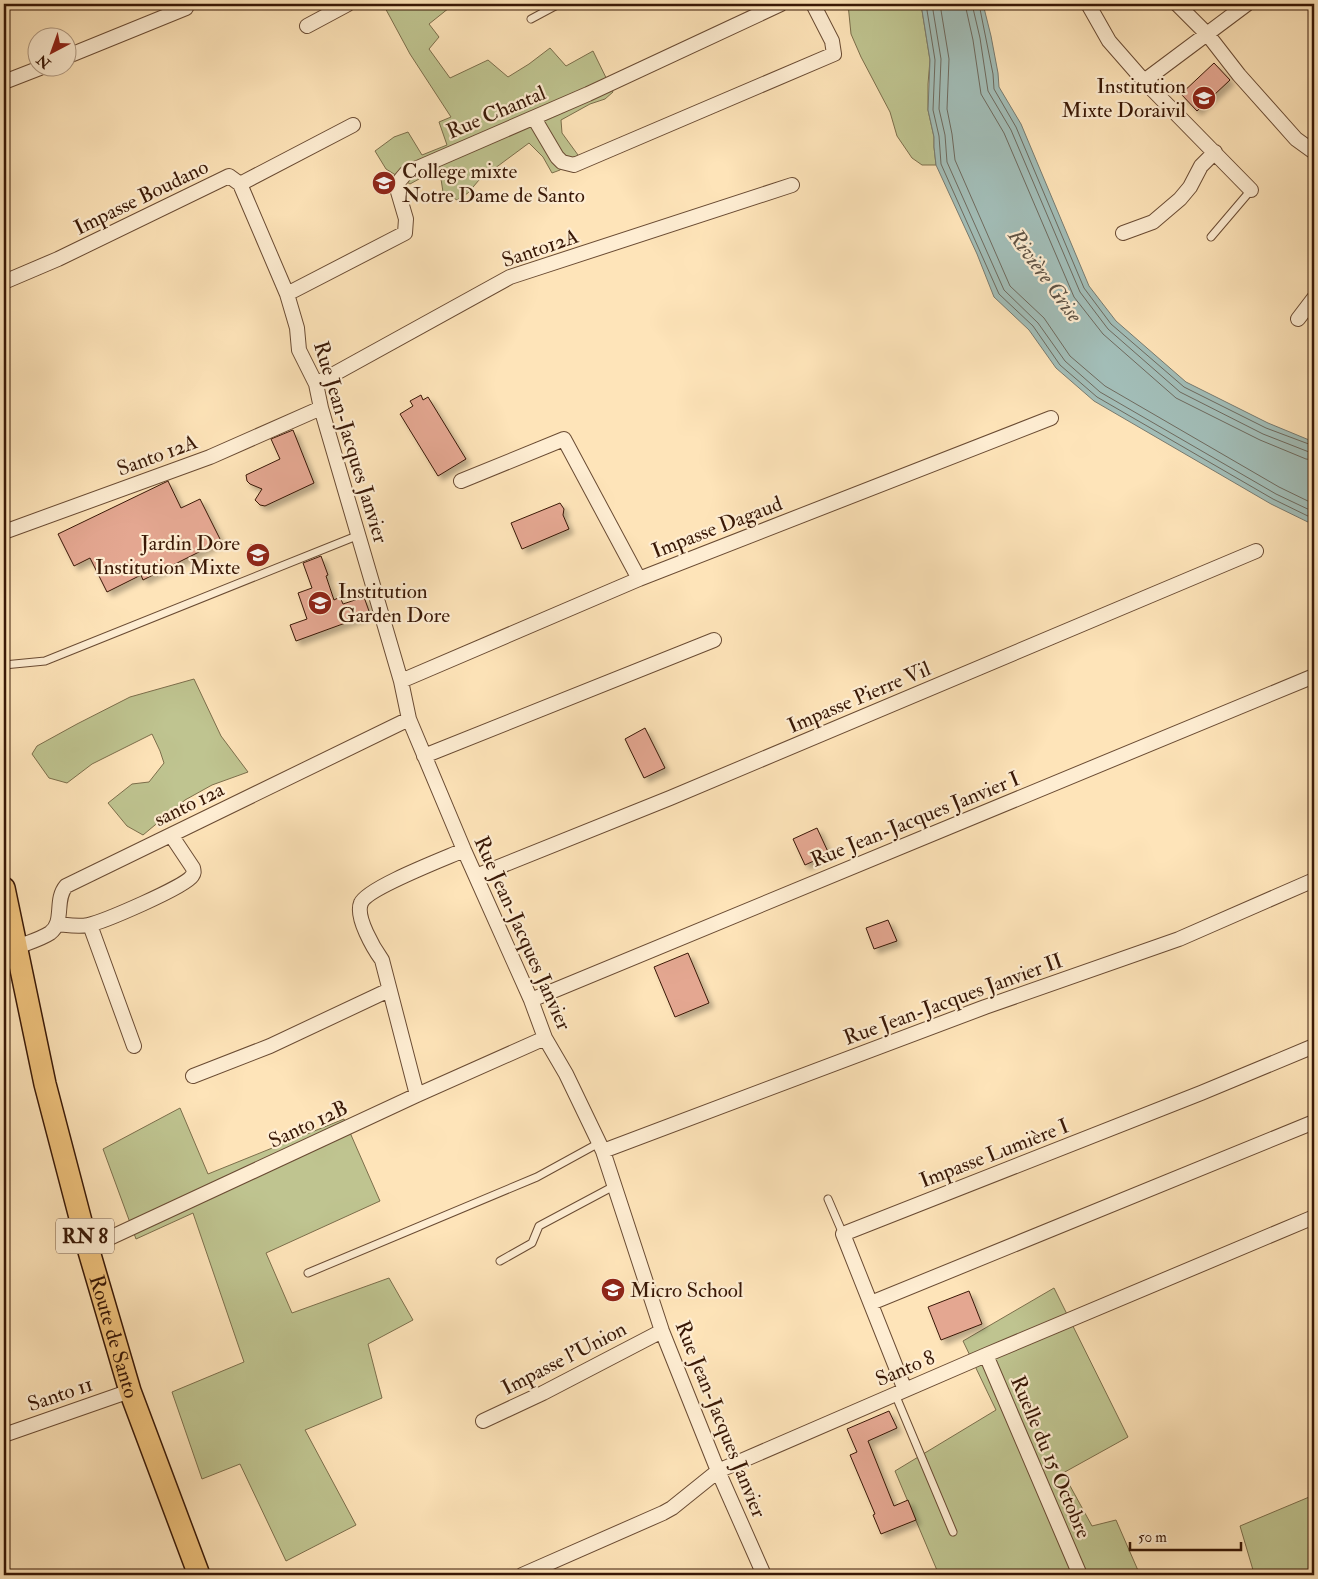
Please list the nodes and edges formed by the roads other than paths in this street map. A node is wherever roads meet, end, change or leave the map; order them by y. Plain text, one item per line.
1 (348, 4) edge
2 (559, 4) edge
3 (781, 4) edge
4 (813, 4) edge
5 (1088, 4) edge
6 (1177, 4) edge
7 (1247, 4) edge
8 (186, 8) dead end
9 (531, 19) dead end
10 (307, 26) dead end
11 (1208, 35) junction
12 (78, 52) edge
13 (28, 73) edge
14 (1144, 81) junction
15 (4, 82) edge
16 (534, 118) junction
17 (353, 125) dead end
18 (1215, 152) junction
19 (1314, 152) edge
20 (240, 184) junction
21 (792, 186) dead end
22 (1252, 190) joint
23 (1123, 232) dead end
24 (1210, 237) dead end
25 (4, 282) edge
26 (287, 294) junction
27 (1314, 298) edge
28 (1298, 320) dead end
29 (316, 384) junction
30 (320, 408) junction
31 (1051, 418) dead end
32 (461, 481) dead end
33 (4, 532) edge
34 (359, 535) junction
35 (1256, 551) dead end
36 (639, 579) junction
37 (714, 640) dead end
38 (4, 666) edge
39 (1314, 676) edge
40 (401, 681) junction
41 (409, 719) junction
42 (424, 756) junction
43 (171, 835) junction
44 (464, 850) junction
45 (476, 876) junction
46 (1314, 880) edge
47 (4, 888) edge
48 (57, 924) junction
49 (90, 925) junction
50 (17, 947) junction
51 (389, 990) junction
52 (531, 1000) junction
53 (545, 1038) junction
54 (134, 1046) dead end
55 (1314, 1046) edge
56 (193, 1076) dead end
57 (417, 1095) junction
58 (1314, 1122) edge
59 (601, 1147) junction
60 (614, 1186) junction
61 (828, 1199) dead end
62 (1314, 1218) edge
63 (843, 1234) junction
64 (88, 1248) junction
65 (500, 1261) dead end
66 (308, 1273) dead end
67 (871, 1303) junction
68 (662, 1331) junction
69 (986, 1355) junction
70 (130, 1391) junction
71 (900, 1392) junction
72 (483, 1421) dead end
73 (4, 1435) edge
74 (718, 1470) junction
75 (953, 1532) dead end
76 (199, 1575) edge
77 (522, 1575) edge
78 (764, 1575) edge
79 (1080, 1575) edge

1 - 10 street
2 - 9 lane
3 - 16 street, Rue Chantal
4 - 16 street
5 - 14 street
6 - 11 street
7 - 11 street
8 - 12 street
11 - 14 street
11 - 19 street
13 - 15 street
14 - 18 street
16 - 26 street, Rue Chantal
17 - 20 street
18 - 22 street
18 - 23 street
20 - 25 street, Impasse Boudano
20 - 26 street, Impasse Boudano
21 - 29 street, Santo12A
22 - 24 lane
26 - 29 street, Rue Jean-Jacques Janvier
27 - 28 street
29 - 30 street, Rue Jean-Jacques Janvier
30 - 33 street, Santo 12A
30 - 34 street, Rue Jean-Jacques Janvier
31 - 36 street, Impasse Dagaud
32 - 36 street
34 - 38 lane
34 - 40 street, Rue Jean-Jacques Janvier
35 - 45 street, Impasse Pierre Vil
36 - 40 street, Impasse Dagaud
37 - 42 street
39 - 52 street, Rue Jean-Jacques Janvier I
40 - 41 street, Rue Jean-Jacques Janvier
41 - 42 street, Rue Jean-Jacques Janvier
41 - 43 street, santo 12a
42 - 44 street, Rue Jean-Jacques Janvier
43 - 48 street, santo 12a
43 - 49 street
44 - 45 street, Rue Jean-Jacques Janvier
44 - 51 street
45 - 52 street, Rue Jean-Jacques Janvier
46 - 59 street, Rue Jean-Jacques Janvier II
47 - 50 main road, Route de Santo / RN 8
48 - 49 street
48 - 50 street
49 - 54 street
50 - 64 main road, Route de Santo / RN 8
51 - 56 street
51 - 57 street
52 - 53 street, Rue Jean-Jacques Janvier
53 - 57 street, Santo 12B
53 - 59 street, Rue Jean-Jacques Janvier
55 - 63 street, Impasse Lumière I
57 - 64 street, Santo 12B
58 - 67 street
59 - 60 street, Rue Jean-Jacques Janvier
59 - 66 lane
60 - 65 lane
60 - 68 street, Rue Jean-Jacques Janvier
61 - 63 lane
62 - 69 street, Santo 8
63 - 67 street
64 - 70 main road, Route de Santo / RN 8
67 - 71 street
68 - 72 street, Impasse l'Union
68 - 74 street, Rue Jean-Jacques Janvier
69 - 71 street, Santo 8
69 - 79 street, Ruelle du 15 Octobre
70 - 73 street, Santo 11
70 - 76 main road, Route de Santo / RN 8
71 - 74 street, Santo 8
71 - 75 lane
74 - 77 street, Santo 8
74 - 78 street, Rue Jean-Jacques Janvier

